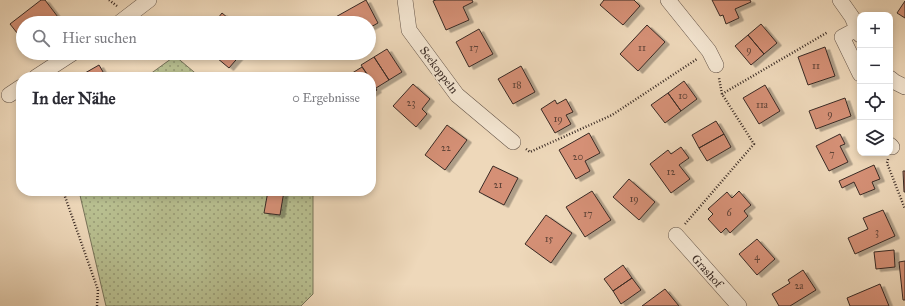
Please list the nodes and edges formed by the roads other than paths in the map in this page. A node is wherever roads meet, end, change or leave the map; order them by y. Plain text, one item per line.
1 (149, 0) edge
2 (405, 0) edge
3 (668, 0) edge
4 (840, 0) edge
5 (128, 16) edge
6 (857, 28) edge
7 (857, 33) edge
8 (62, 60) edge
9 (716, 65) road end
10 (857, 66) edge
11 (44, 72) edge
12 (893, 80) edge
13 (905, 87) edge
14 (513, 142) road end
15 (676, 235) road end
16 (739, 306) edge

1 - 5 street
2 - 14 street, Seekoppeln
3 - 9 street
4 - 6 street
7 - 10 street
8 - 11 street
12 - 13 street
15 - 16 street, Grashof

